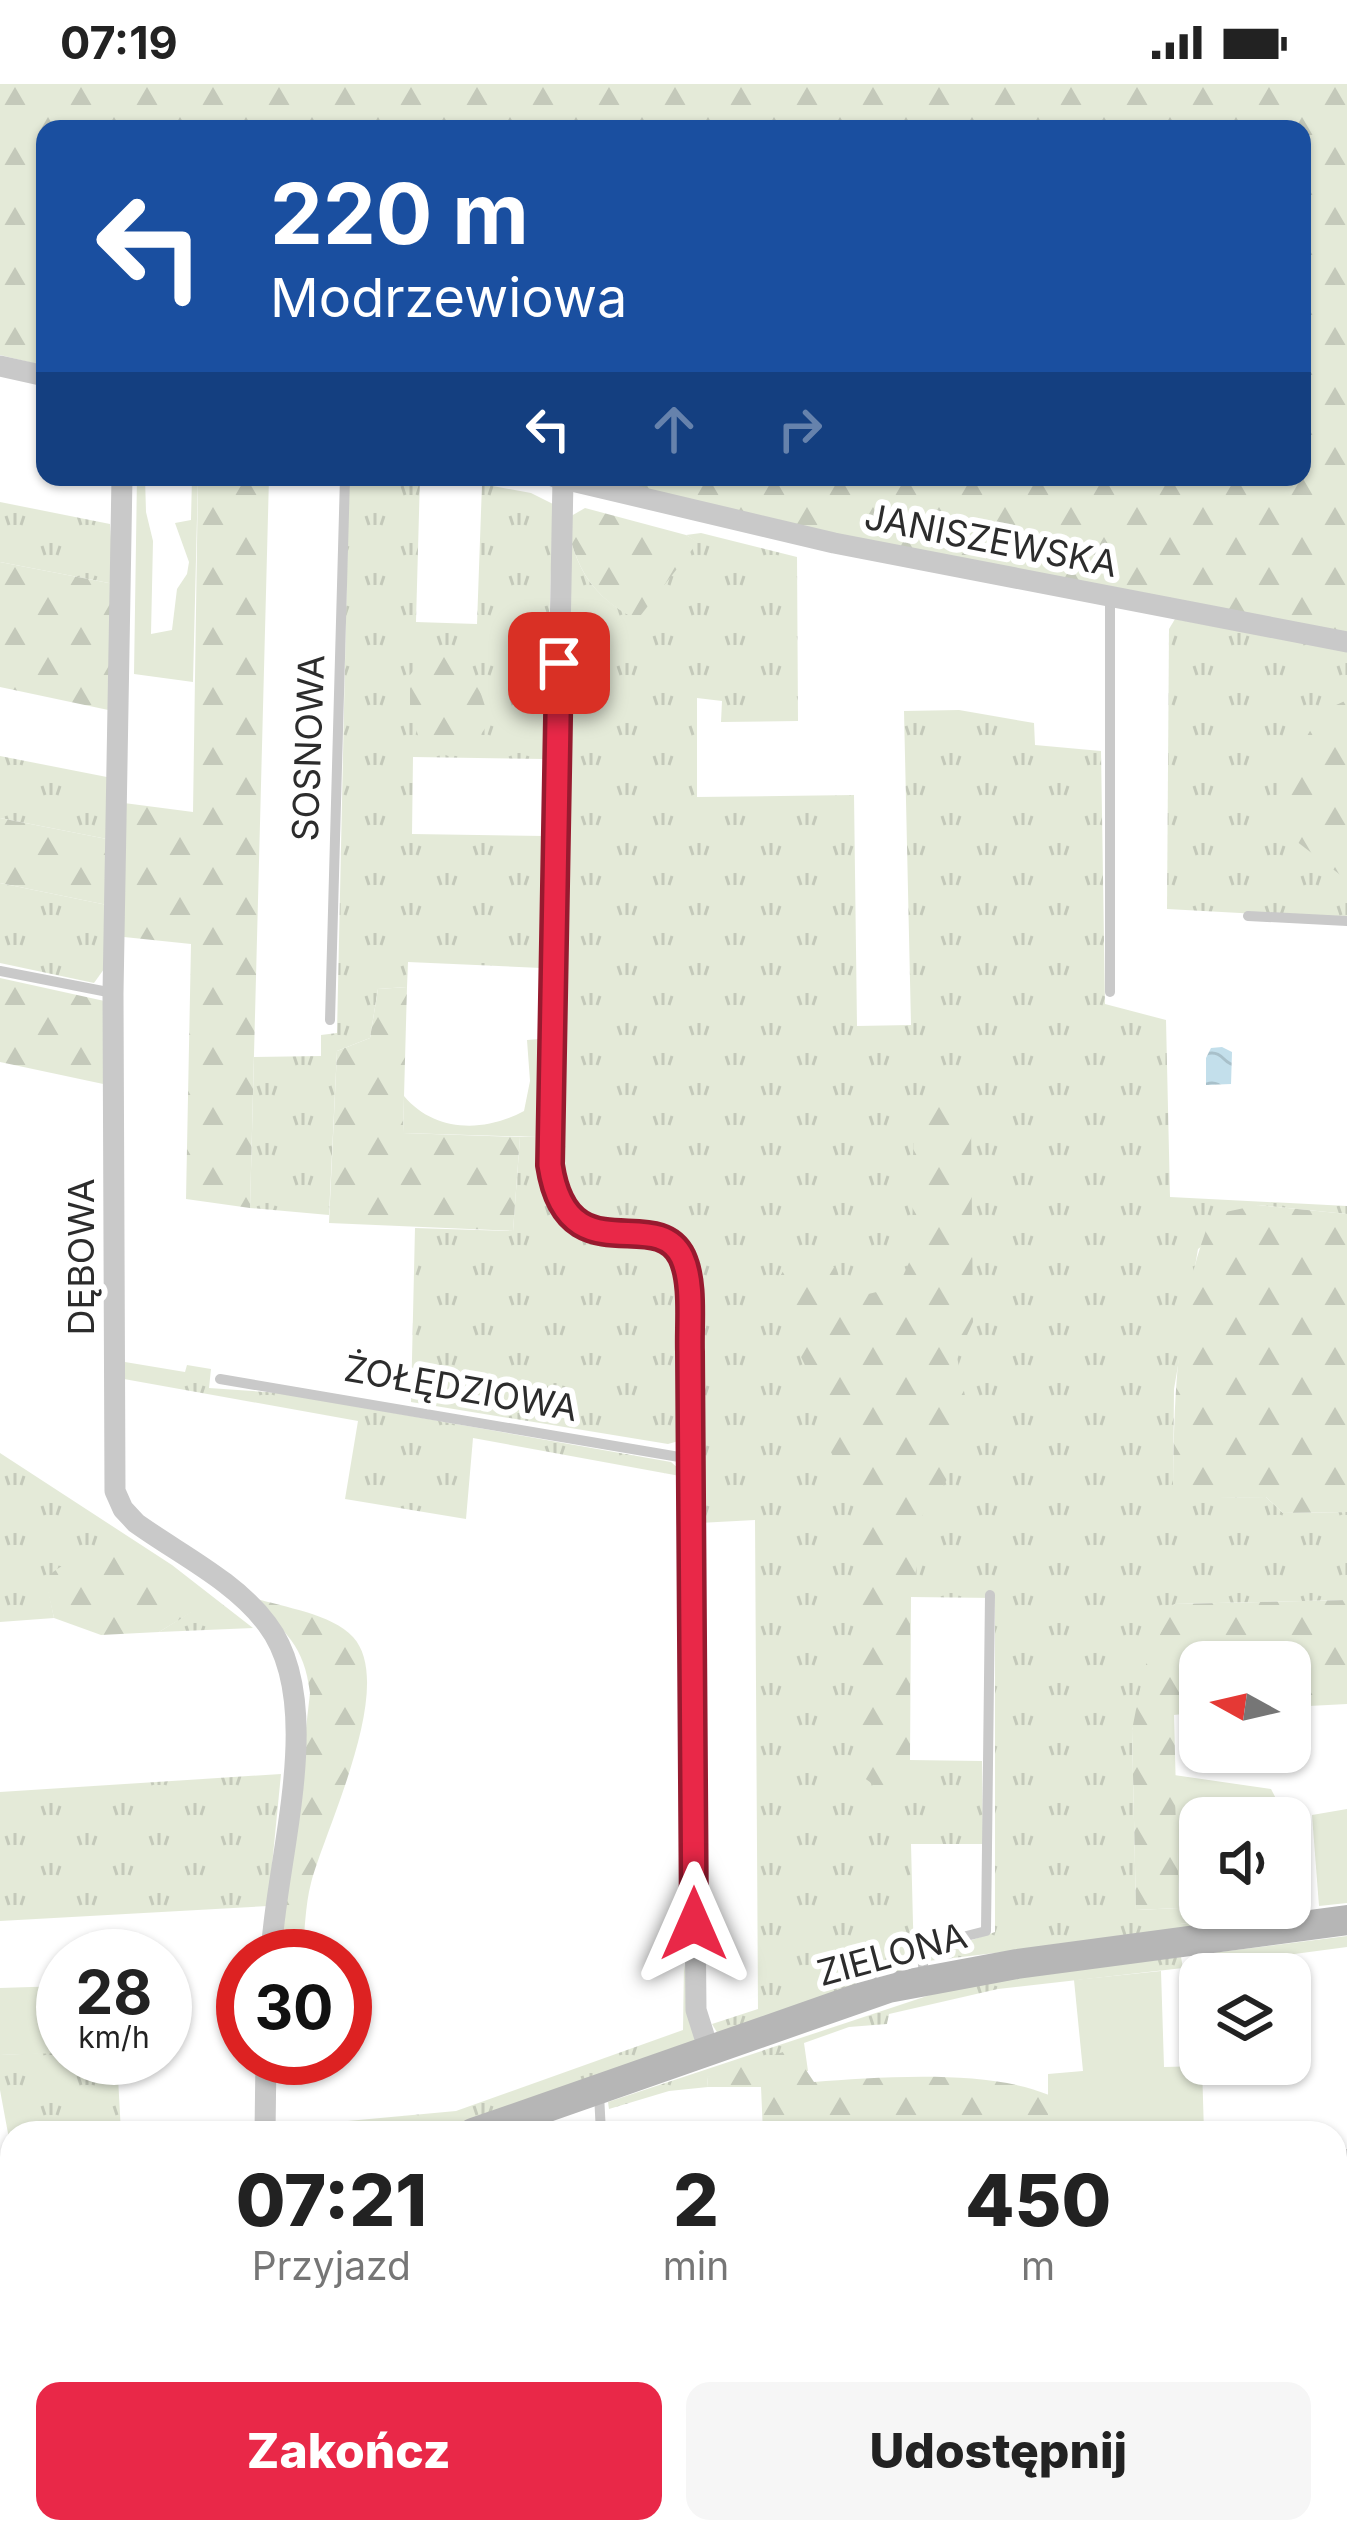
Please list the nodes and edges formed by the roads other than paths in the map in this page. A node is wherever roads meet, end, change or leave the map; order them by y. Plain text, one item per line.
1 (0, 366) edge
2 (36, 374) edge
3 (122, 486) edge
4 (345, 486) edge
5 (559, 486) edge
6 (593, 486) edge
7 (1110, 597) junction
8 (1347, 642) edge
9 (1249, 916) dead end
10 (1347, 921) edge
11 (0, 970) edge
12 (1110, 992) dead end
13 (113, 993) junction
14 (330, 1020) dead end
15 (220, 1379) dead end
16 (692, 1459) junction
17 (990, 1595) dead end
18 (1347, 1920) edge
19 (274, 1929) edge
20 (925, 1979) junction
21 (709, 2051) junction
22 (266, 2085) edge
23 (599, 2090) junction
24 (265, 2121) edge
25 (508, 2121) edge
26 (601, 2121) edge

1 - 2 street
3 - 13 street, DĘBOWA
4 - 14 lane, SOSNOWA
5 - 16 street
6 - 7 street, JANISZEWSKA
7 - 8 street, JANISZEWSKA
7 - 12 lane
9 - 10 lane
11 - 13 lane
13 - 19 street, DĘBOWA
15 - 16 lane, ŻOŁĘDZIOWA
16 - 21 street
17 - 20 lane
18 - 20 street, ZIELONA
20 - 21 street, ZIELONA
21 - 23 street, ZIELONA
22 - 24 street
23 - 25 street, ZIELONA
23 - 26 lane

